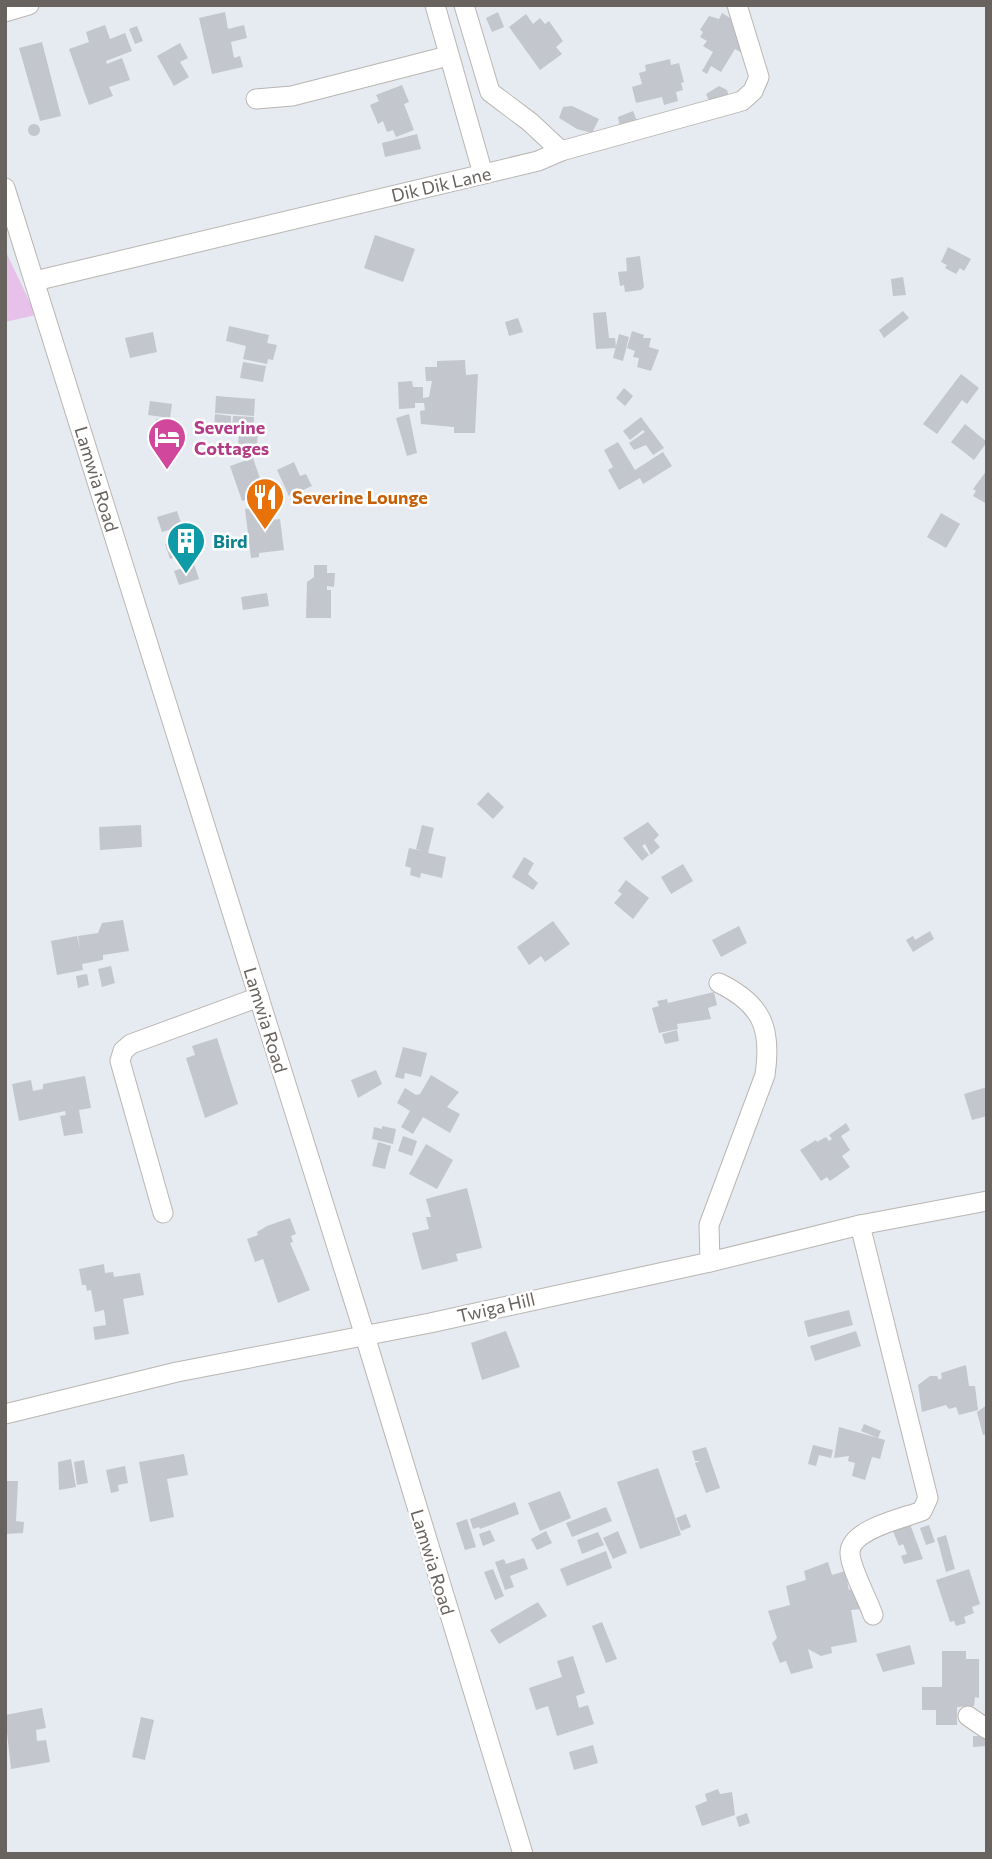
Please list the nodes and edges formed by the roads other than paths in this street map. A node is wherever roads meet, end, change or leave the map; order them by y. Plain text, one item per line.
1 (29, 5) edge
2 (435, 5) edge
3 (464, 5) edge
4 (737, 5) edge
5 (5, 12) edge
6 (448, 56) junction
7 (256, 99) dead end
8 (561, 151) junction
9 (483, 174) junction
10 (5, 188) edge
11 (35, 281) junction
12 (719, 983) dead end
13 (259, 997) junction
14 (987, 1201) edge
15 (163, 1213) dead end
16 (860, 1225) junction
17 (710, 1262) junction
18 (365, 1336) junction
19 (5, 1414) edge
20 (873, 1615) dead end
21 (968, 1716) dead end
22 (987, 1729) edge
23 (523, 1854) edge

1 - 5 street
2 - 6 street
3 - 8 street
4 - 8 street, Dik Dik Lane
6 - 7 street
6 - 9 street
8 - 9 street, Dik Dik Lane
9 - 11 street, Dik Dik Lane
10 - 11 street, Lamwia Road
11 - 13 street, Lamwia Road
12 - 17 street
13 - 15 street
13 - 18 street, Lamwia Road
14 - 16 street, Twiga Hill
16 - 17 street, Twiga Hill
16 - 20 street
17 - 18 street, Twiga Hill
18 - 19 street, Twiga Hill
18 - 23 street, Lamwia Road
21 - 22 street

